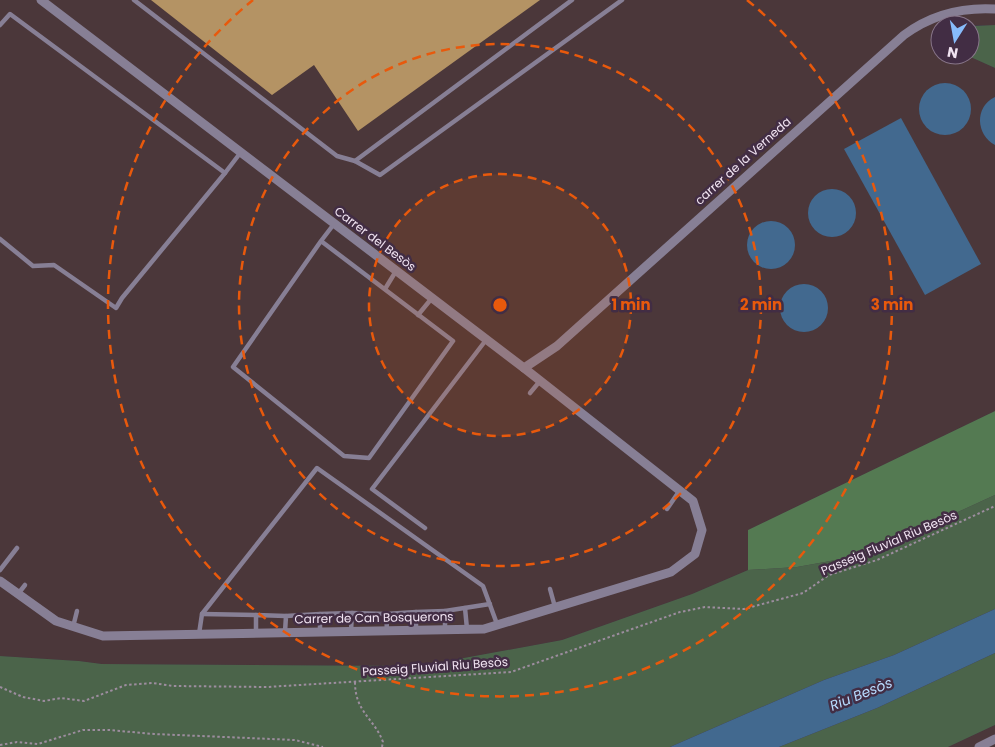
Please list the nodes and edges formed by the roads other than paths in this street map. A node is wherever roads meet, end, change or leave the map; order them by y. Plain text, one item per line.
1 (41, 0) edge
2 (134, 0) edge
3 (572, 0) edge
4 (622, 0) edge
5 (995, 9) edge
6 (0, 26) edge
7 (240, 152) junction
8 (355, 160) junction
9 (226, 173) junction
10 (334, 224) junction
11 (0, 239) edge
12 (321, 241) junction
13 (396, 271) junction
14 (385, 289) junction
15 (432, 298) junction
16 (418, 315) junction
17 (486, 340) junction
18 (524, 368) junction
19 (540, 381) junction
20 (531, 392) dead end
21 (680, 490) junction
22 (693, 501) joint
23 (667, 509) dead end
24 (425, 528) dead end
25 (17, 548) dead end
26 (0, 570) edge
27 (0, 582) edge
28 (25, 585) dead end
29 (550, 589) dead end
30 (18, 594) junction
31 (490, 604) junction
32 (556, 607) junction
33 (465, 608) junction
34 (77, 611) dead end
35 (445, 611) junction
36 (416, 612) junction
37 (352, 613) junction
38 (202, 614) junction
39 (320, 614) junction
40 (386, 614) junction
41 (256, 615) junction
42 (286, 616) junction
43 (497, 624) junction
44 (73, 627) junction
45 (445, 629) junction
46 (467, 629) junction
47 (387, 630) junction
48 (416, 630) junction
49 (352, 631) junction
50 (320, 632) junction
51 (256, 633) junction
52 (285, 633) junction
53 (199, 634) junction
54 (995, 739) edge
55 (979, 747) edge

1 - 7 street, Carrer del Besòs
2 - 8 lane
3 - 8 lane
4 - 8 lane
5 - 18 street, carrer de la Verneda
6 - 9 lane
7 - 9 lane
7 - 10 street, Carrer del Besòs
9 - 11 lane
10 - 12 lane
10 - 13 street, Carrer del Besòs
12 - 14 lane
12 - 16 lane
13 - 14 lane
13 - 15 street, Carrer del Besòs
14 - 16 lane
15 - 16 lane
15 - 17 street, Carrer del Besòs
17 - 18 street, Carrer del Besòs
17 - 24 lane
18 - 19 street, Carrer del Besòs
19 - 20 lane
19 - 21 street, Carrer del Besòs
21 - 22 street, Carrer del Besòs
21 - 23 lane
22 - 32 street, Carrer de Can Bosquerons
25 - 26 lane
27 - 30 street, Carrer de Can Bosquerons
28 - 30 lane
29 - 32 lane
30 - 44 street, Carrer de Can Bosquerons
31 - 33 lane
31 - 38 lane
31 - 43 lane
32 - 43 street, Carrer de Can Bosquerons
33 - 35 lane
33 - 46 lane
34 - 44 lane
35 - 36 lane
35 - 45 lane
36 - 40 lane
36 - 48 lane
37 - 39 lane
37 - 40 lane
37 - 49 lane
38 - 41 lane
38 - 53 lane
39 - 42 lane
39 - 50 lane
40 - 47 lane
41 - 42 lane
41 - 51 lane
42 - 52 lane
43 - 46 street, Carrer de Can Bosquerons
44 - 53 street, Carrer de Can Bosquerons
45 - 46 street, Carrer de Can Bosquerons
45 - 48 street, Carrer de Can Bosquerons
47 - 48 street, Carrer de Can Bosquerons
47 - 49 street, Carrer de Can Bosquerons
49 - 50 street, Carrer de Can Bosquerons
50 - 52 street, Carrer de Can Bosquerons
51 - 52 street, Carrer de Can Bosquerons
51 - 53 street, Carrer de Can Bosquerons
54 - 55 street

